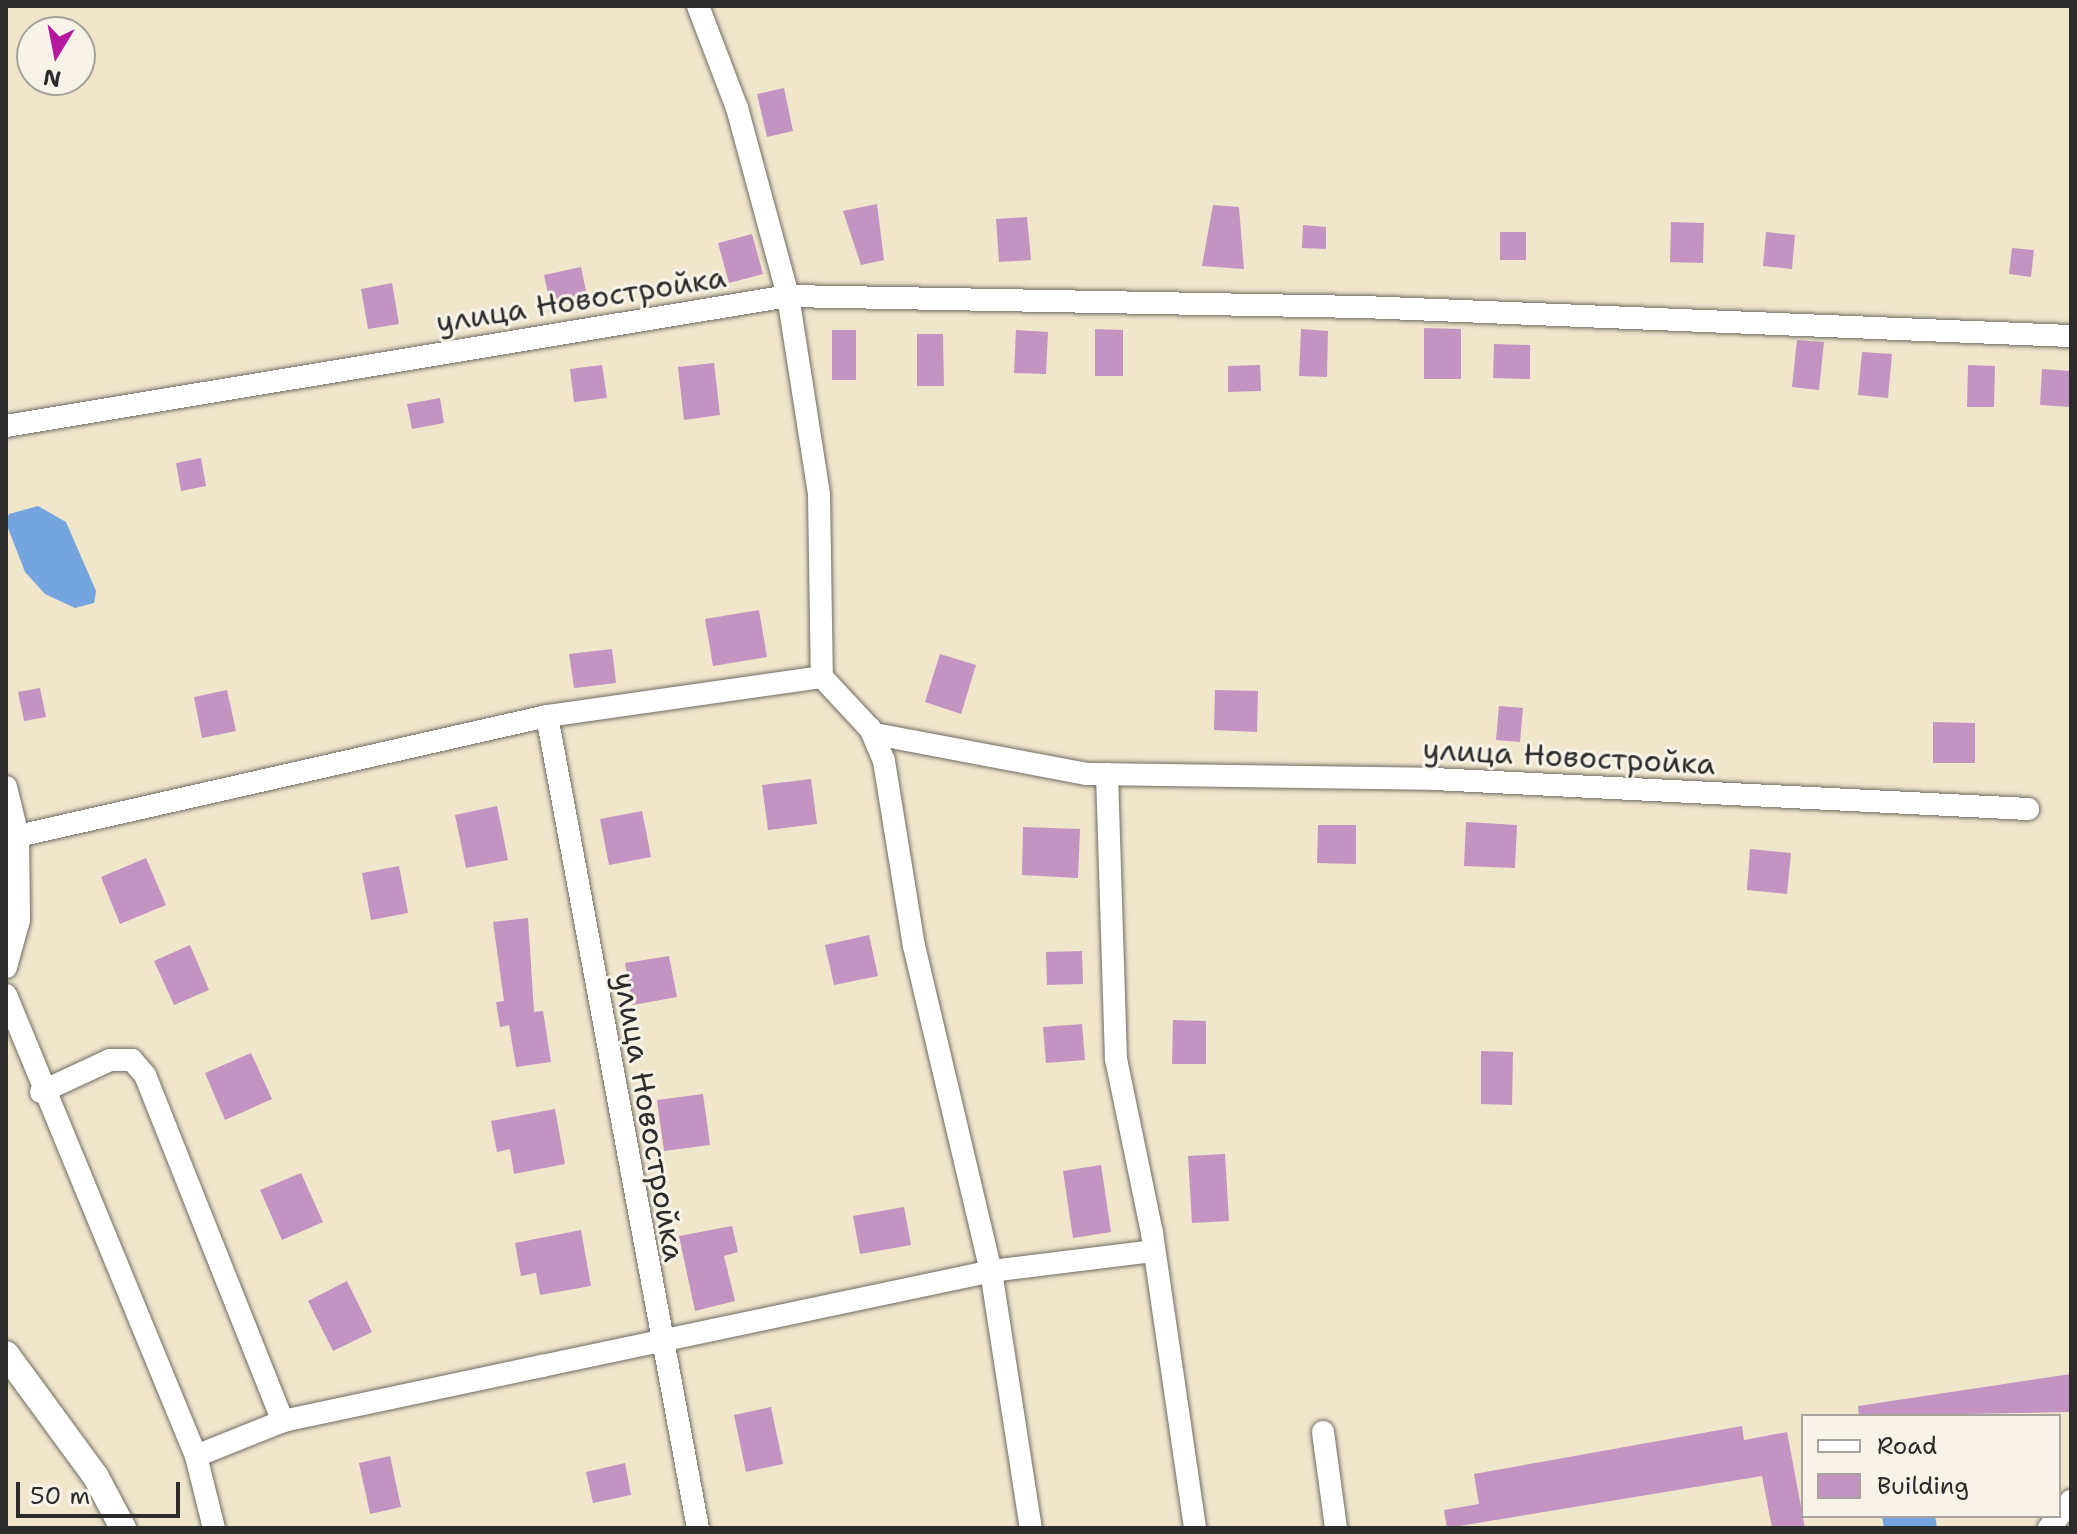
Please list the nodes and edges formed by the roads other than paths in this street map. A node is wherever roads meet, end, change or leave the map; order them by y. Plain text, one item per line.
1 (698, 6) edge
2 (788, 296) junction
3 (2071, 336) edge
4 (6, 426) edge
5 (822, 677) junction
6 (547, 716) junction
7 (870, 728) junction
8 (1107, 774) junction
9 (6, 787) edge
10 (2028, 809) dead end
11 (18, 836) junction
12 (6, 967) edge
13 (6, 995) edge
14 (41, 1092) junction
15 (1154, 1251) junction
16 (991, 1271) junction
17 (659, 1341) junction
18 (6, 1354) edge
19 (283, 1421) junction
20 (1323, 1432) dead end
21 (196, 1456) junction
22 (123, 1528) edge
23 (214, 1528) edge
24 (698, 1528) edge
25 (1031, 1528) edge
26 (1195, 1528) edge
27 (1336, 1528) edge

1 - 2 street
2 - 3 street, улица Новостройка
2 - 4 street, улица Новостройка
2 - 5 street
5 - 6 street
5 - 7 street
6 - 11 street
6 - 17 street, улица Новостройка
7 - 8 street, улица Новостройка
7 - 16 street
8 - 10 street, улица Новостройка
8 - 15 street
9 - 11 street
11 - 12 street
13 - 14 street
14 - 19 street
14 - 21 street
15 - 16 street
15 - 26 street
16 - 17 street
16 - 25 street
17 - 19 street
17 - 24 street, улица Новостройка
18 - 22 street
19 - 21 street
20 - 27 street
21 - 23 street

